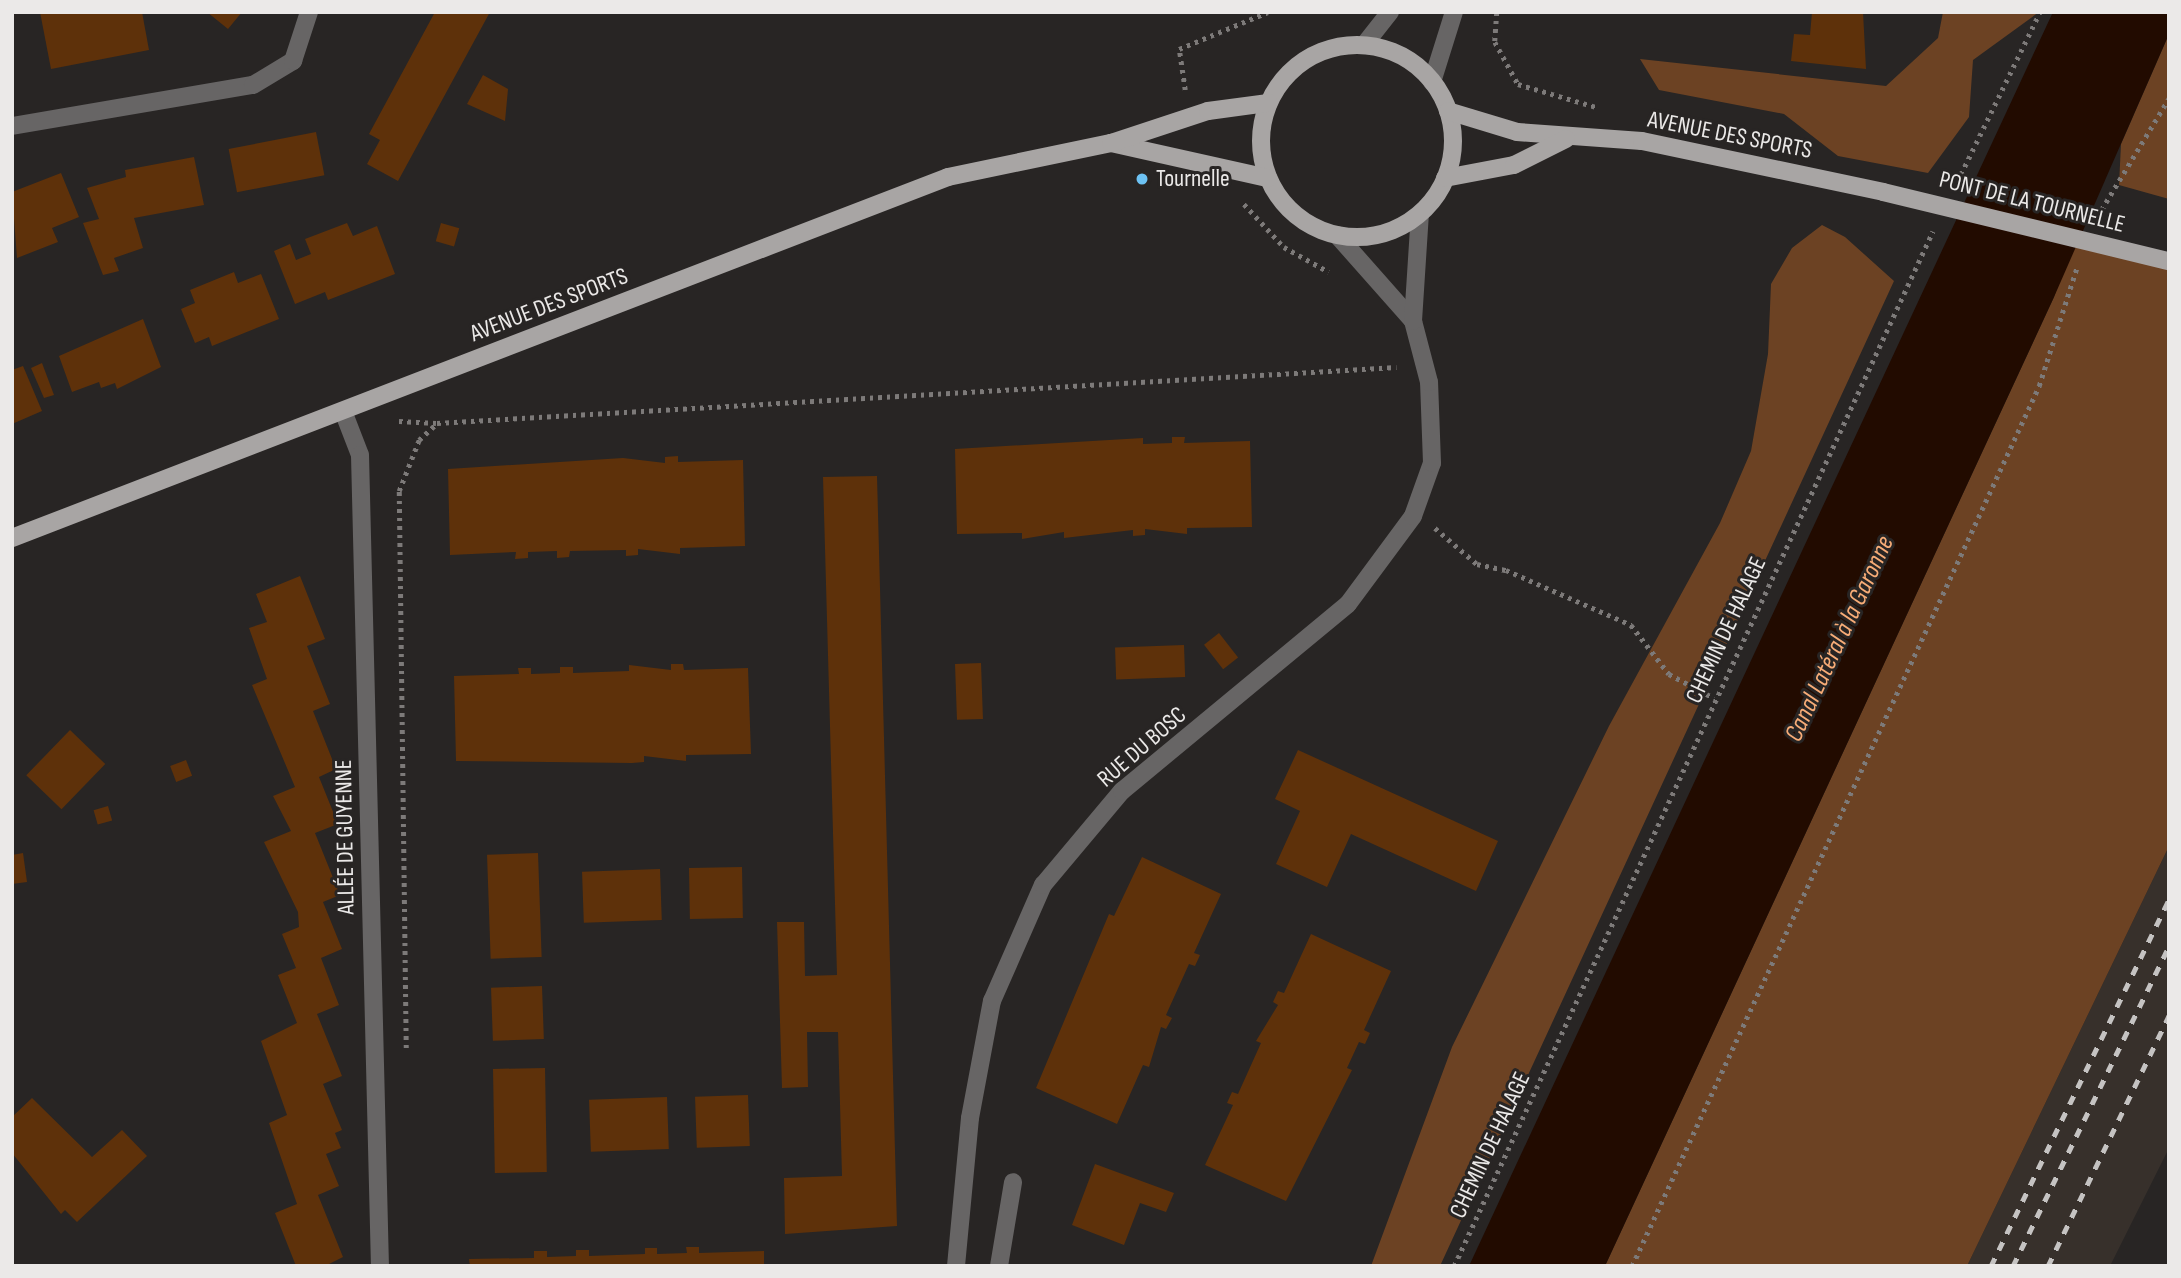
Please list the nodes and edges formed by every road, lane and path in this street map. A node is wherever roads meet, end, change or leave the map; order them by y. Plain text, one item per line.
1 (309, 12) edge
2 (1268, 12) edge
3 (1390, 12) edge
4 (1454, 12) edge
5 (1497, 12) edge
6 (2039, 13) edge
7 (1364, 45) junction
8 (1433, 82) junction
9 (1518, 84) dead end
10 (1268, 103) junction
11 (1448, 111) junction
12 (1190, 116) junction
13 (12, 126) edge
14 (1566, 139) junction
15 (1111, 143) junction
16 (1268, 178) junction
17 (1445, 178) junction
18 (1953, 190) dead end
19 (1883, 192) joint
20 (1235, 196) dead end
21 (1420, 214) junction
22 (1934, 227) dead end
23 (1337, 235) junction
24 (2169, 261) edge
25 (1340, 281) dead end
26 (1413, 321) junction
27 (1394, 356) dead end
28 (2039, 386) dead end
29 (343, 411) junction
30 (1434, 528) dead end
31 (12, 538) edge
32 (1714, 698) junction
33 (406, 1058) dead end
34 (1013, 1182) dead end
35 (380, 1266) edge
36 (957, 1266) edge
37 (999, 1266) edge
38 (1454, 1266) edge
39 (1632, 1266) edge

1 - 13 street
2 - 12 path
3 - 7 street
4 - 8 street
5 - 9 path
6 - 18 path
7 - 8 main road
7 - 10 main road
8 - 11 main road
10 - 12 main road, AVENUE DES SPORTS
10 - 16 main road
11 - 14 main road, AVENUE DES SPORTS
11 - 17 main road
12 - 15 main road, AVENUE DES SPORTS
14 - 17 main road, AVENUE DES SPORTS
14 - 19 main road, AVENUE DES SPORTS
15 - 16 main road, AVENUE DES SPORTS
15 - 29 main road, AVENUE DES SPORTS
16 - 23 main road
17 - 21 main road
19 - 24 main road, PONT DE LA TOURNELLE, bridge
20 - 25 path
21 - 23 main road
21 - 26 street, RUE DU BOSC
22 - 32 path, CHEMIN DE HALAGE
23 - 26 street, RUE DU BOSC
26 - 36 street, RUE DU BOSC
27 - 33 path
28 - 39 path
29 - 31 main road, AVENUE DES SPORTS
29 - 35 street, ALLÉE DE GUYENNE
30 - 32 path
32 - 38 path, CHEMIN DE HALAGE
34 - 37 street

